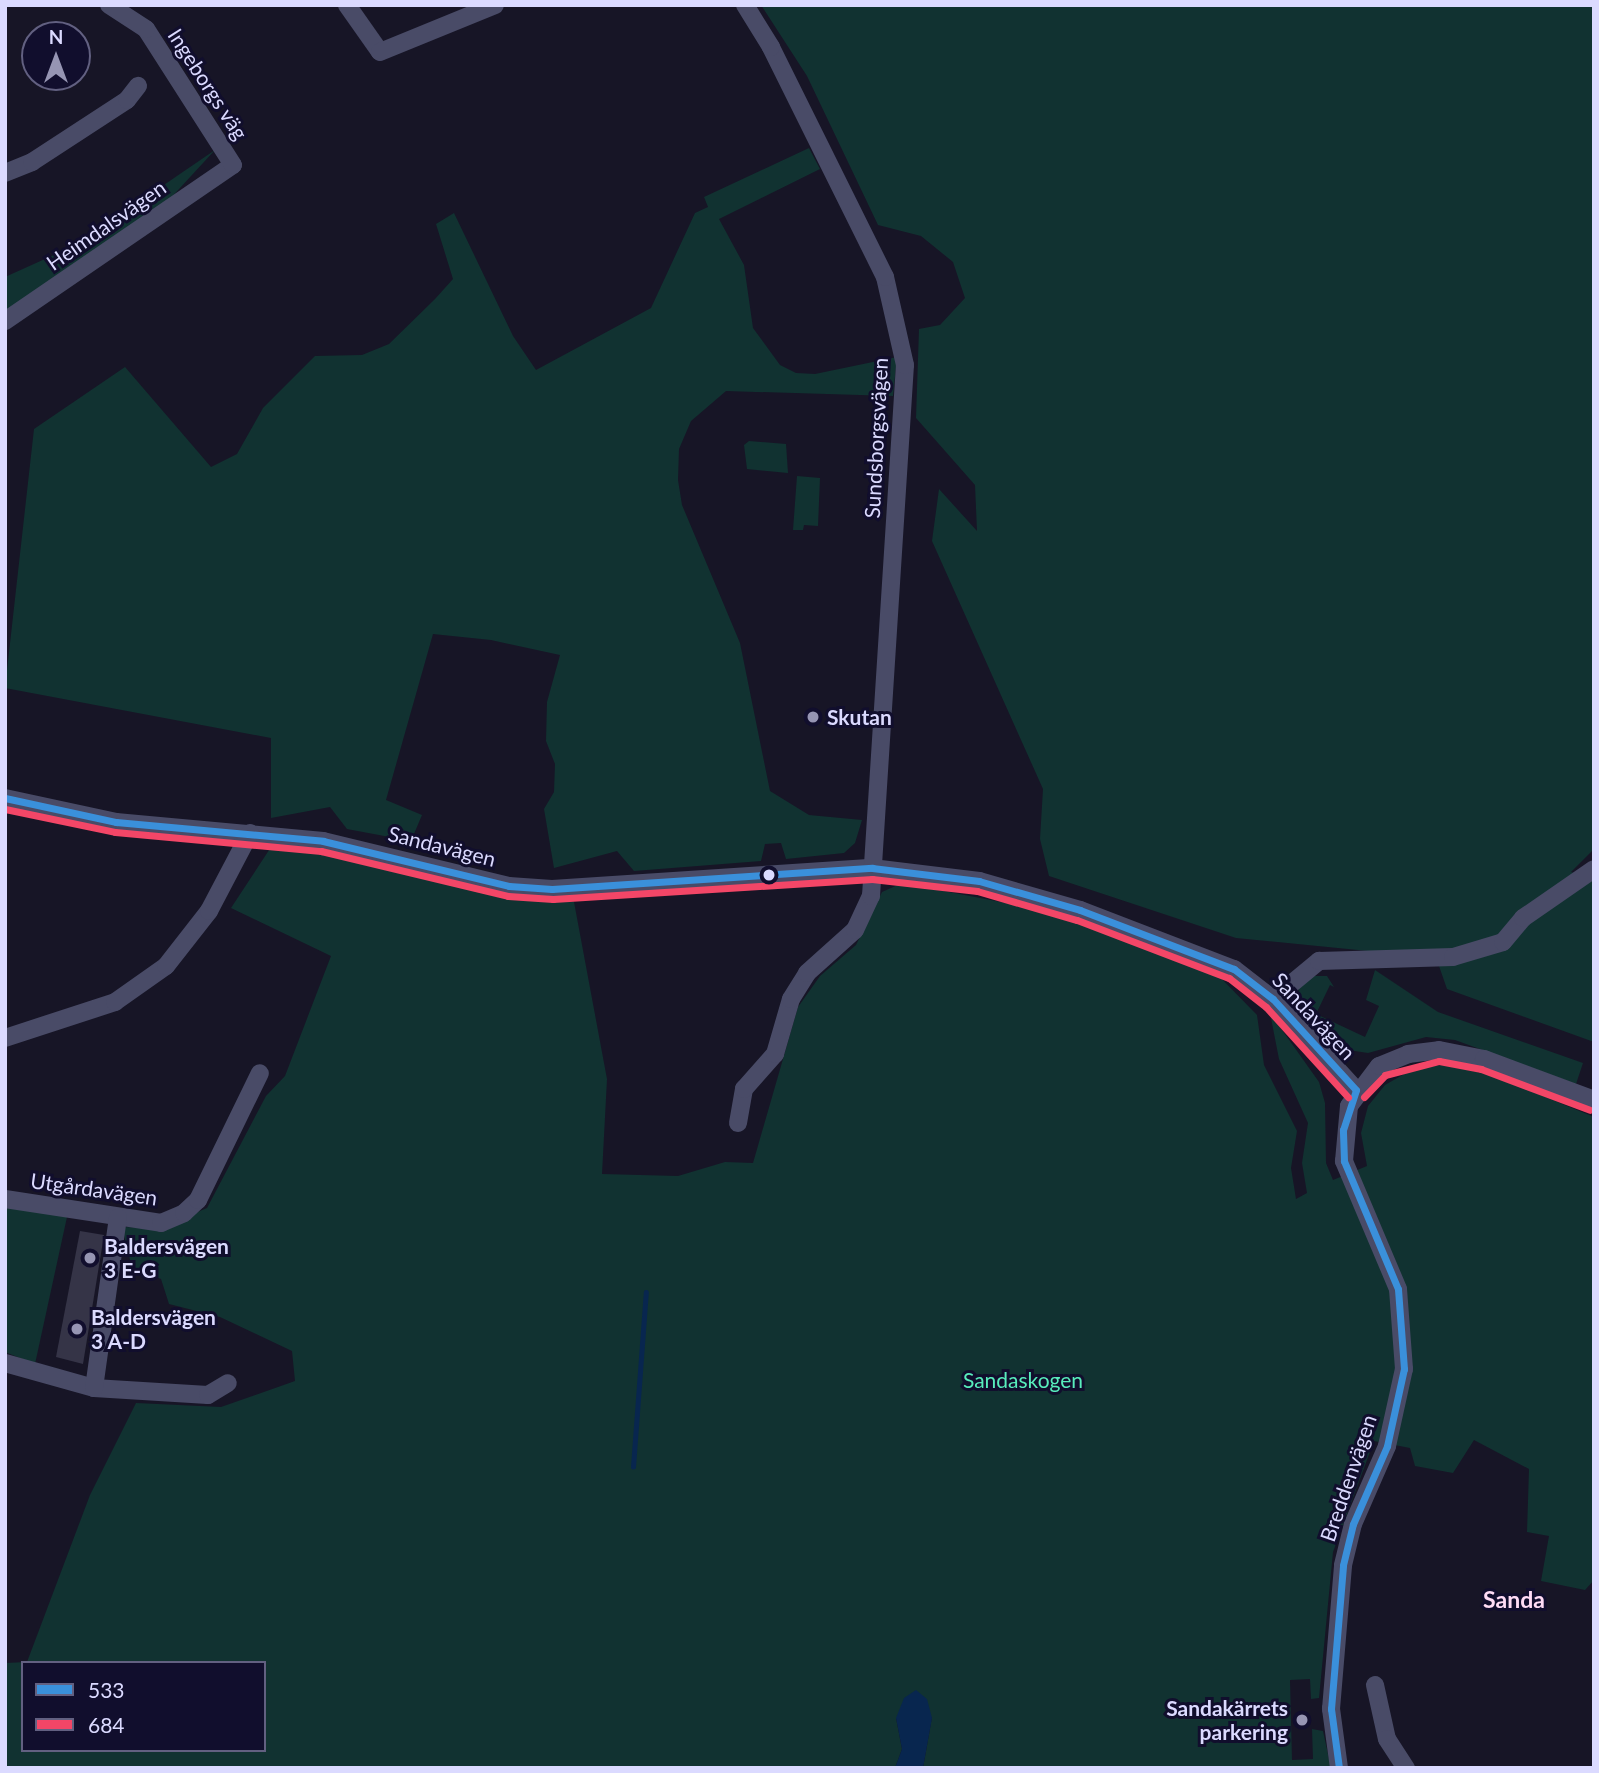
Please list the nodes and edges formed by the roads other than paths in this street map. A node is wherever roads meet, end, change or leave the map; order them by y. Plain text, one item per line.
1 (109, 5) edge
2 (346, 5) edge
3 (495, 5) edge
4 (745, 5) edge
5 (471, 9) edge
6 (138, 86) dead end
7 (233, 165) joint
8 (5, 173) edge
9 (5, 321) edge
10 (5, 797) edge
11 (250, 833) junction
12 (872, 868) junction
13 (1594, 869) edge
14 (1273, 999) junction
15 (5, 1038) edge
16 (260, 1073) dead end
17 (1356, 1090) junction
18 (1594, 1100) edge
19 (738, 1123) dead end
20 (5, 1199) edge
21 (118, 1218) junction
22 (5, 1363) edge
23 (228, 1383) dead end
24 (94, 1388) junction
25 (1375, 1685) dead end
26 (1339, 1768) edge
27 (1406, 1768) edge

1 - 7 street, Ingeborgs väg
2 - 5 street
3 - 5 street
4 - 12 street, Sundsborgsvägen
6 - 8 street
7 - 9 street, Heimdalsvägen
10 - 11 street, Sandavägen
11 - 12 street, Sandavägen
11 - 15 street
12 - 14 street, Sandavägen
12 - 19 street
13 - 14 street
14 - 17 street, Sandavägen
16 - 21 street, Utgårdavägen
17 - 18 street, Sandavägen
17 - 26 street, Breddenvägen
20 - 21 street, Utgårdavägen
21 - 24 street
22 - 24 street
23 - 24 street
25 - 27 street

